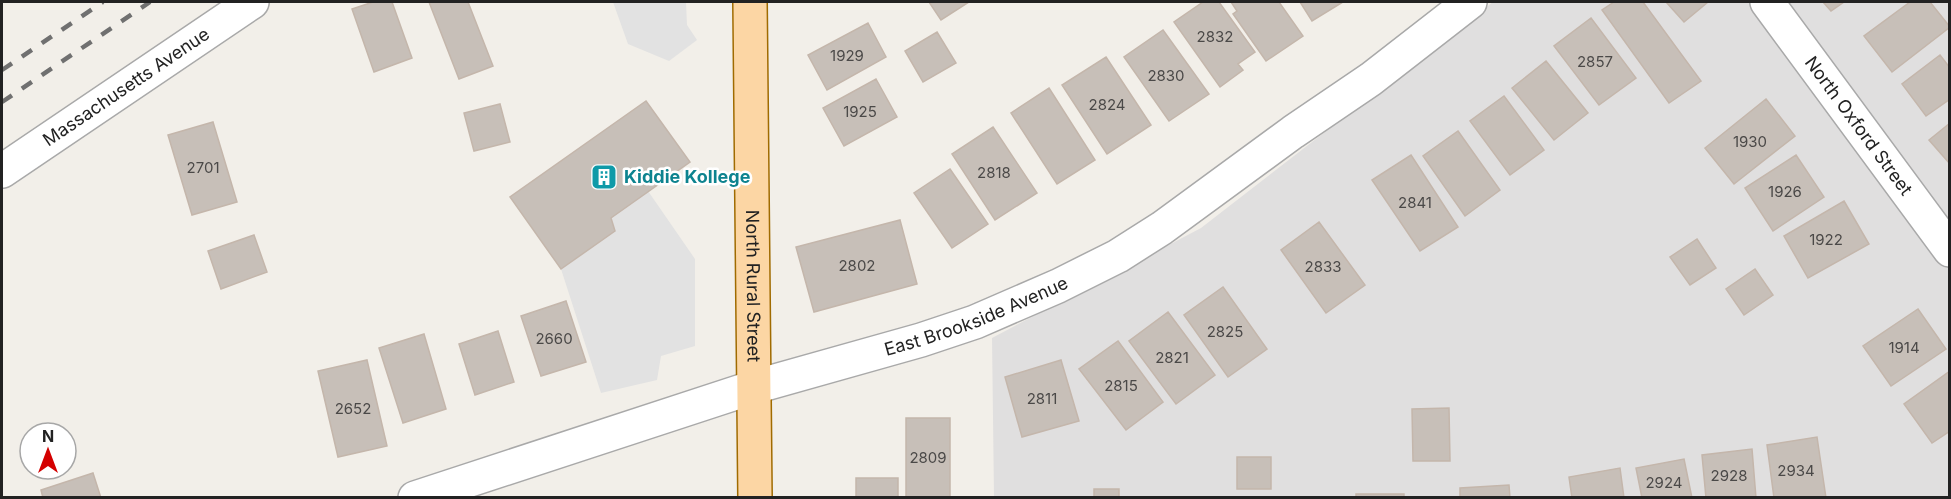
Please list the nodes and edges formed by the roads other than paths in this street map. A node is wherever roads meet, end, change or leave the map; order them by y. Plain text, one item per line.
1 (252, 2) edge
2 (750, 2) edge
3 (1470, 2) edge
4 (1767, 2) edge
5 (2, 171) edge
6 (1950, 250) edge
7 (754, 387) junction
8 (415, 498) edge
9 (755, 498) edge

1 - 5 street, Massachusetts Avenue
2 - 7 main road, North Rural Street
3 - 7 street, East Brookside Avenue
4 - 6 street, North Oxford Street
7 - 8 street, East Brookside Avenue
7 - 9 main road, North Rural Street

